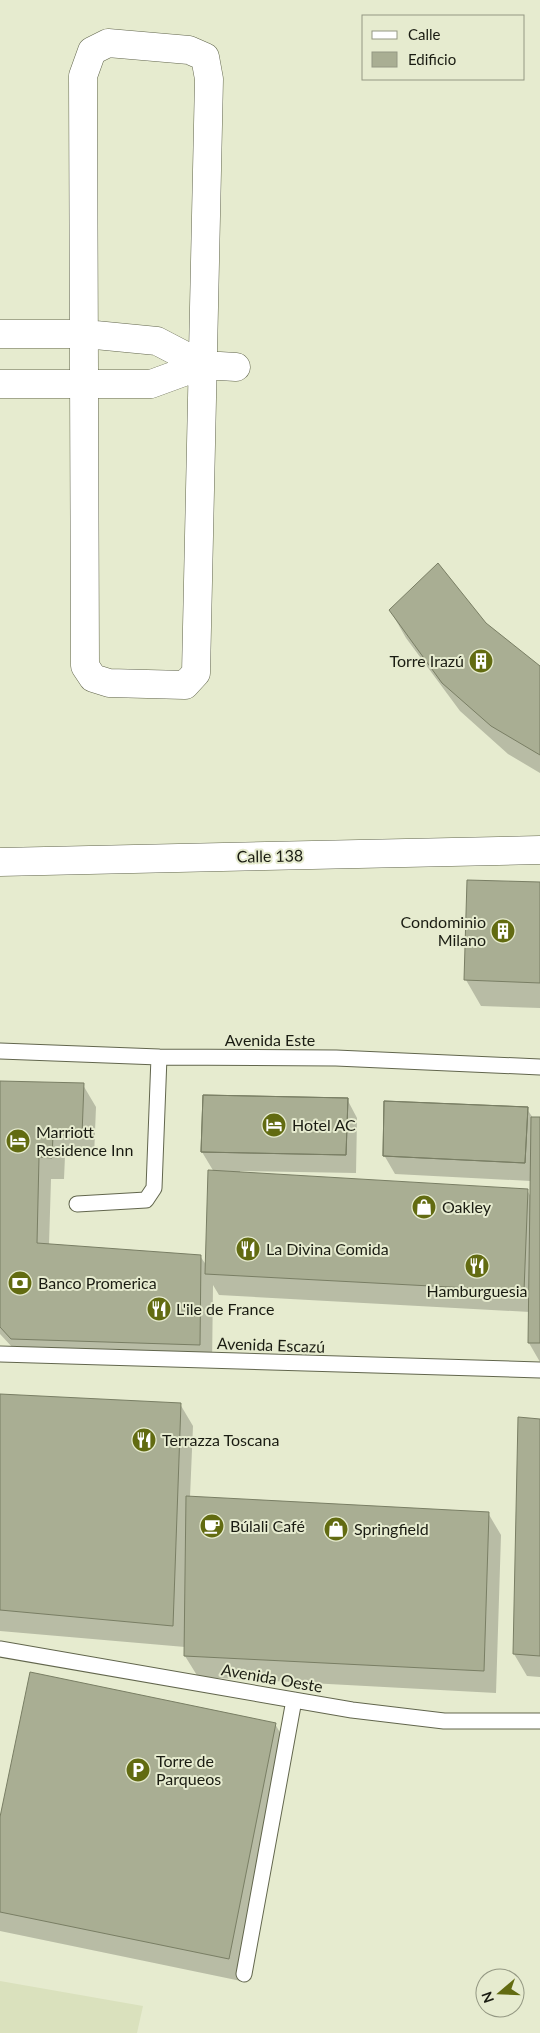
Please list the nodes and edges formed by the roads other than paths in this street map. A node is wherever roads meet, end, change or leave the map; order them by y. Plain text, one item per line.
1 (0, 334) edge
2 (85, 334) junction
3 (203, 365) junction
4 (236, 367) dead end
5 (0, 384) edge
6 (84, 385) junction
7 (540, 850) edge
8 (0, 862) edge
9 (0, 1051) edge
10 (159, 1057) junction
11 (540, 1067) edge
12 (77, 1204) dead end
13 (0, 1354) edge
14 (540, 1370) edge
15 (0, 1649) edge
16 (294, 1700) junction
17 (540, 1721) edge
18 (244, 1974) dead end

1 - 2 street
2 - 3 street
2 - 3 street
2 - 6 street
3 - 4 street
3 - 6 street
3 - 6 street
5 - 6 street
7 - 8 street, Calle 138
9 - 10 lane, Avenida Este
10 - 11 lane, Avenida Este
10 - 12 lane
13 - 14 lane, Avenida Escazú
15 - 16 lane, Avenida Oeste
16 - 17 lane, Avenida Oeste
16 - 18 lane

